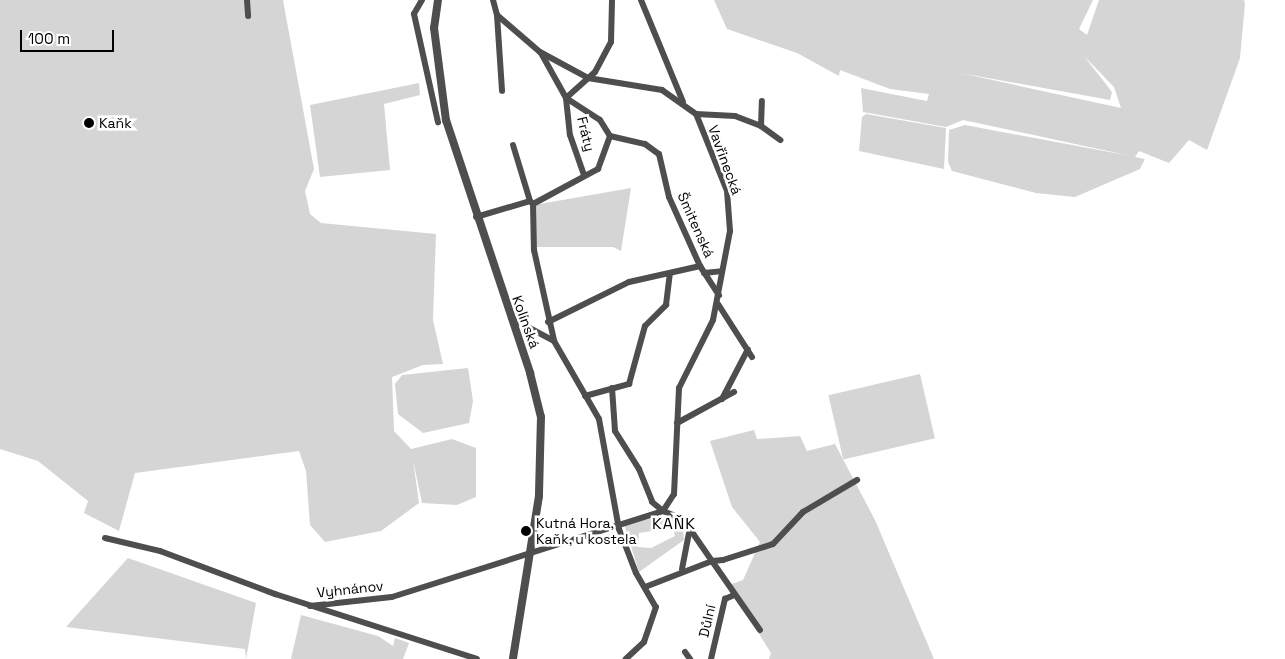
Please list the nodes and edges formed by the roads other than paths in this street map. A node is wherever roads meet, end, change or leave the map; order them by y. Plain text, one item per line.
1 (247, 0) edge
2 (422, 0) edge
3 (438, 0) edge
4 (493, 0) edge
5 (612, 0) edge
6 (641, 0) edge
7 (497, 15) junction
8 (248, 16) dead end
9 (540, 52) junction
10 (588, 78) junction
11 (672, 83) junction
12 (502, 90) dead end
13 (662, 90) junction
14 (566, 98) junction
15 (762, 100) dead end
16 (683, 103) junction
17 (696, 114) junction
18 (438, 122) dead end
19 (761, 126) junction
20 (610, 136) junction
21 (780, 140) dead end
22 (513, 145) dead end
23 (584, 175) junction
24 (531, 203) junction
25 (476, 218) junction
26 (700, 266) junction
27 (722, 271) junction
28 (670, 273) junction
29 (704, 273) junction
30 (719, 295) junction
31 (718, 304) junction
32 (511, 318) junction
33 (548, 322) junction
34 (554, 341) junction
35 (748, 349) junction
36 (752, 358) dead end
37 (612, 388) junction
38 (734, 392) dead end
39 (585, 396) junction
40 (722, 400) junction
41 (677, 423) junction
42 (618, 438) junction
43 (606, 442) junction
44 (857, 480) dead end
45 (663, 510) junction
46 (618, 522) junction
47 (689, 532) junction
48 (105, 538) dead end
49 (530, 552) junction
50 (712, 561) junction
51 (682, 569) junction
52 (645, 587) junction
53 (734, 594) junction
54 (310, 606) junction
55 (760, 630) dead end
56 (685, 652) dead end
57 (710, 658) edge
58 (478, 659) edge
59 (513, 659) edge
60 (626, 659) edge
61 (690, 659) edge

1 - 8 street
2 - 18 street
3 - 25 street, Kolínská
4 - 7 street
5 - 10 street
6 - 11 street
7 - 9 street
7 - 12 street
9 - 10 street
9 - 14 street
10 - 13 street
10 - 14 street
11 - 13 street
11 - 16 street
13 - 16 street
14 - 20 street
14 - 23 street, Fráty
15 - 19 street
16 - 17 street
17 - 19 street
17 - 27 street, Vavřinecká
19 - 21 street
20 - 23 street, Fráty
20 - 26 street, Šmitenská
22 - 24 street
23 - 24 street, Fráty
24 - 25 street, Fráty
24 - 33 street
25 - 32 street, Kolínská
26 - 28 street
26 - 29 street, Šmitenská
27 - 29 street
27 - 30 street, Vavřinecká
28 - 33 street
28 - 37 street
29 - 30 street, Šmitenská
30 - 31 street, Vavřinecká
31 - 35 street
31 - 41 street, Vavřinecká
32 - 34 street
32 - 49 street, Kolínská
33 - 34 street
34 - 39 street
35 - 36 street
35 - 40 street
37 - 39 street
37 - 42 street
38 - 40 street
39 - 43 street
40 - 41 street
41 - 45 street, Vavřinecká
42 - 43 street
42 - 45 street
43 - 46 street
44 - 50 street
45 - 46 street, Vyhnánov
45 - 47 street
46 - 49 street, Vyhnánov
46 - 52 street
47 - 50 street
47 - 51 street
48 - 54 street
49 - 54 street, Vyhnánov
49 - 59 street, Kolínská
50 - 51 street
50 - 53 street
51 - 52 street
52 - 60 street
53 - 55 street
53 - 57 street, Důlní
54 - 58 street, Vyhnánov
56 - 61 street

